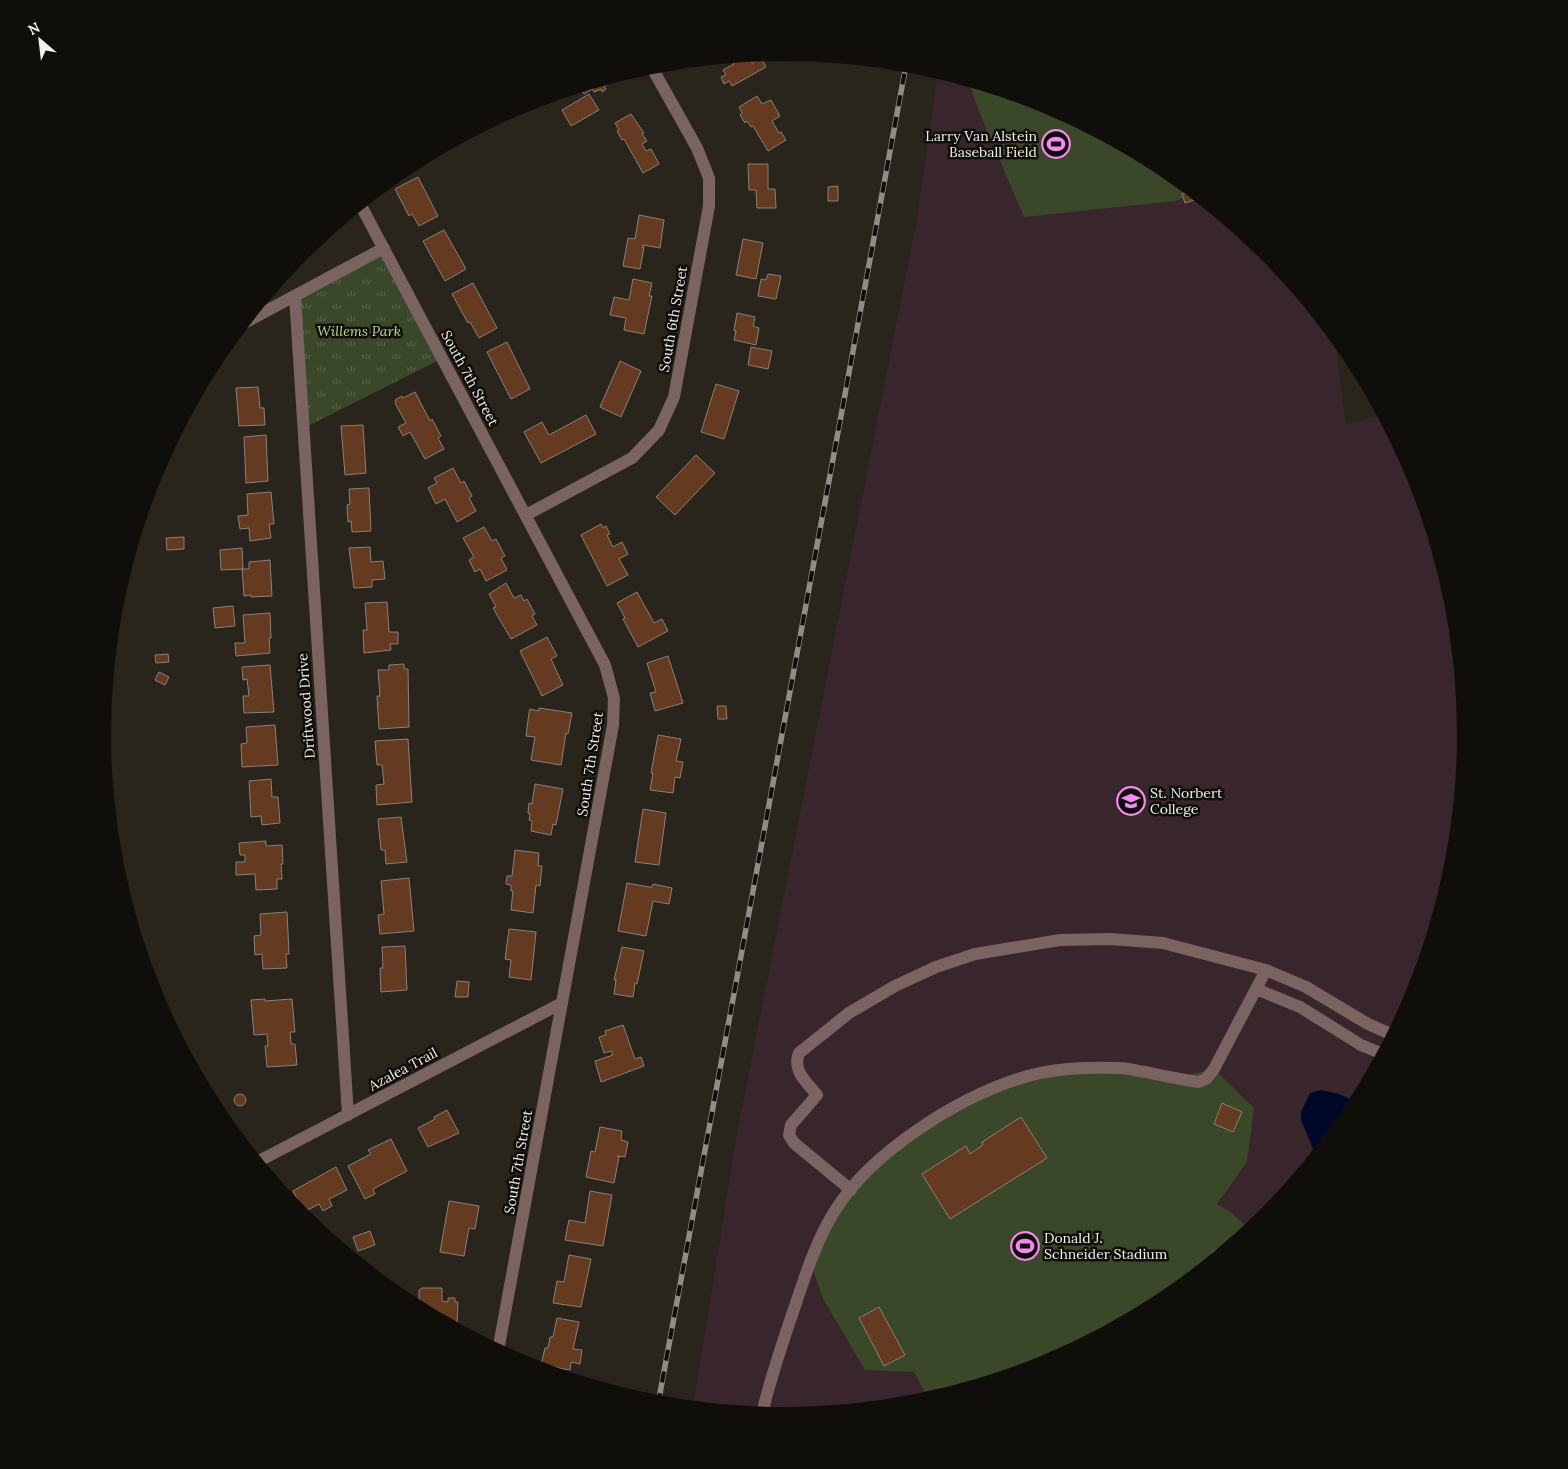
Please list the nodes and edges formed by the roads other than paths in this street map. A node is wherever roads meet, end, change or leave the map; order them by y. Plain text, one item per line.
1 (654, 74) edge
2 (363, 209) edge
3 (384, 248) junction
4 (295, 296) junction
5 (258, 316) edge
6 (526, 515) junction
7 (1266, 970) junction
8 (1256, 989) junction
9 (562, 1003) junction
10 (1388, 1033) edge
11 (1377, 1052) edge
12 (348, 1114) junction
13 (262, 1159) edge
14 (851, 1190) junction
15 (499, 1344) edge
16 (764, 1407) edge

1 - 6 street, South 6th Street
2 - 3 street, South 7th Street
3 - 4 street
3 - 6 street, South 7th Street
4 - 5 street
4 - 12 street, Driftwood Drive
6 - 9 street, South 7th Street
7 - 8 street
7 - 10 street
7 - 14 street
8 - 11 street
8 - 14 street
9 - 12 street, Azalea Trail
9 - 15 street, South 7th Street
12 - 13 street, Azalea Trail
14 - 16 street

